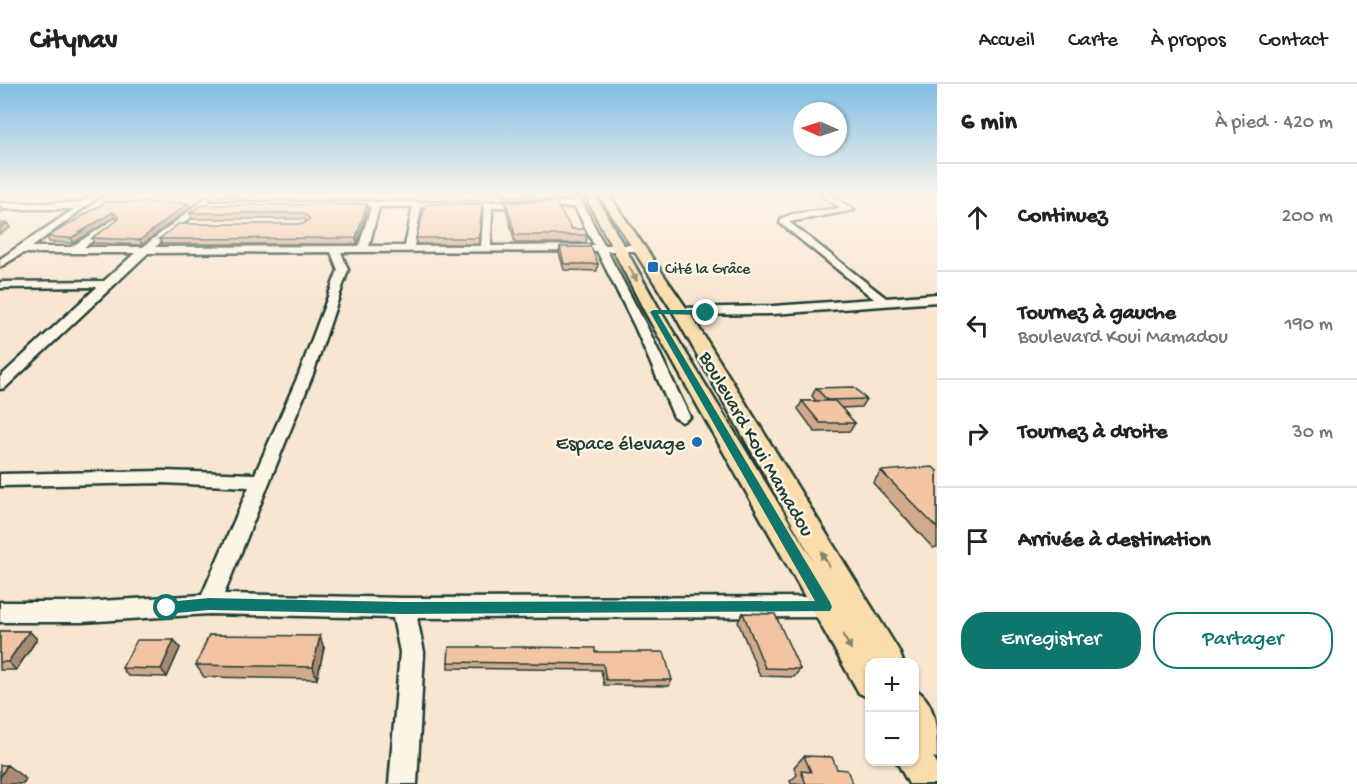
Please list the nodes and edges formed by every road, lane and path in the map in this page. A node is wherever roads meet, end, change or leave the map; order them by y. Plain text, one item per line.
1 (51, 228) edge
2 (106, 228) edge
3 (177, 228) edge
4 (367, 228) edge
5 (413, 228) edge
6 (487, 228) edge
7 (601, 228) edge
8 (608, 228) edge
9 (613, 228) edge
10 (790, 228) edge
11 (486, 247) junction
12 (363, 248) junction
13 (409, 248) junction
14 (619, 248) junction
15 (73, 249) junction
16 (147, 249) junction
17 (334, 249) junction
18 (21, 250) junction
19 (0, 264) edge
20 (0, 285) edge
21 (105, 285) junction
22 (937, 298) edge
23 (883, 302) junction
24 (653, 312) junction
25 (681, 312) junction
26 (0, 385) edge
27 (682, 417) dead end
28 (0, 480) edge
29 (261, 481) junction
30 (209, 604) junction
31 (826, 607) junction
32 (403, 608) junction
33 (0, 612) edge
34 (885, 658) edge
35 (865, 673) edge
36 (919, 712) edge
37 (937, 741) edge
38 (919, 766) edge
39 (403, 784) edge
40 (929, 784) edge

1 - 18 street
2 - 15 street
3 - 16 street
4 - 12 street
5 - 13 street
6 - 11 street
7 - 14 street
8 - 14 main road, Boulevard Koui Mamadou
9 - 14 main road, Boulevard Koui Mamadou
10 - 23 street
11 - 13 street
11 - 14 street
12 - 13 street
12 - 17 street
14 -> 24 main road, Boulevard Koui Mamadou
14 - 25 main road, Boulevard Koui Mamadou
14 - 27 street
15 - 16 street
15 - 18 street
16 - 17 street
16 - 21 street
17 - 29 street
18 - 19 street
20 - 21 street
21 - 26 street
22 - 23 street
23 - 25 street
24 - 25 main road
24 - 31 main road, Boulevard Koui Mamadou
34 -> 25 main road, Boulevard Koui Mamadou
28 - 29 street
29 - 30 street
30 - 32 street
30 - 33 street
31 - 32 street
31 -> 35 main road, Boulevard Koui Mamadou
32 - 39 street
36 - 37 main road
38 - 40 main road

